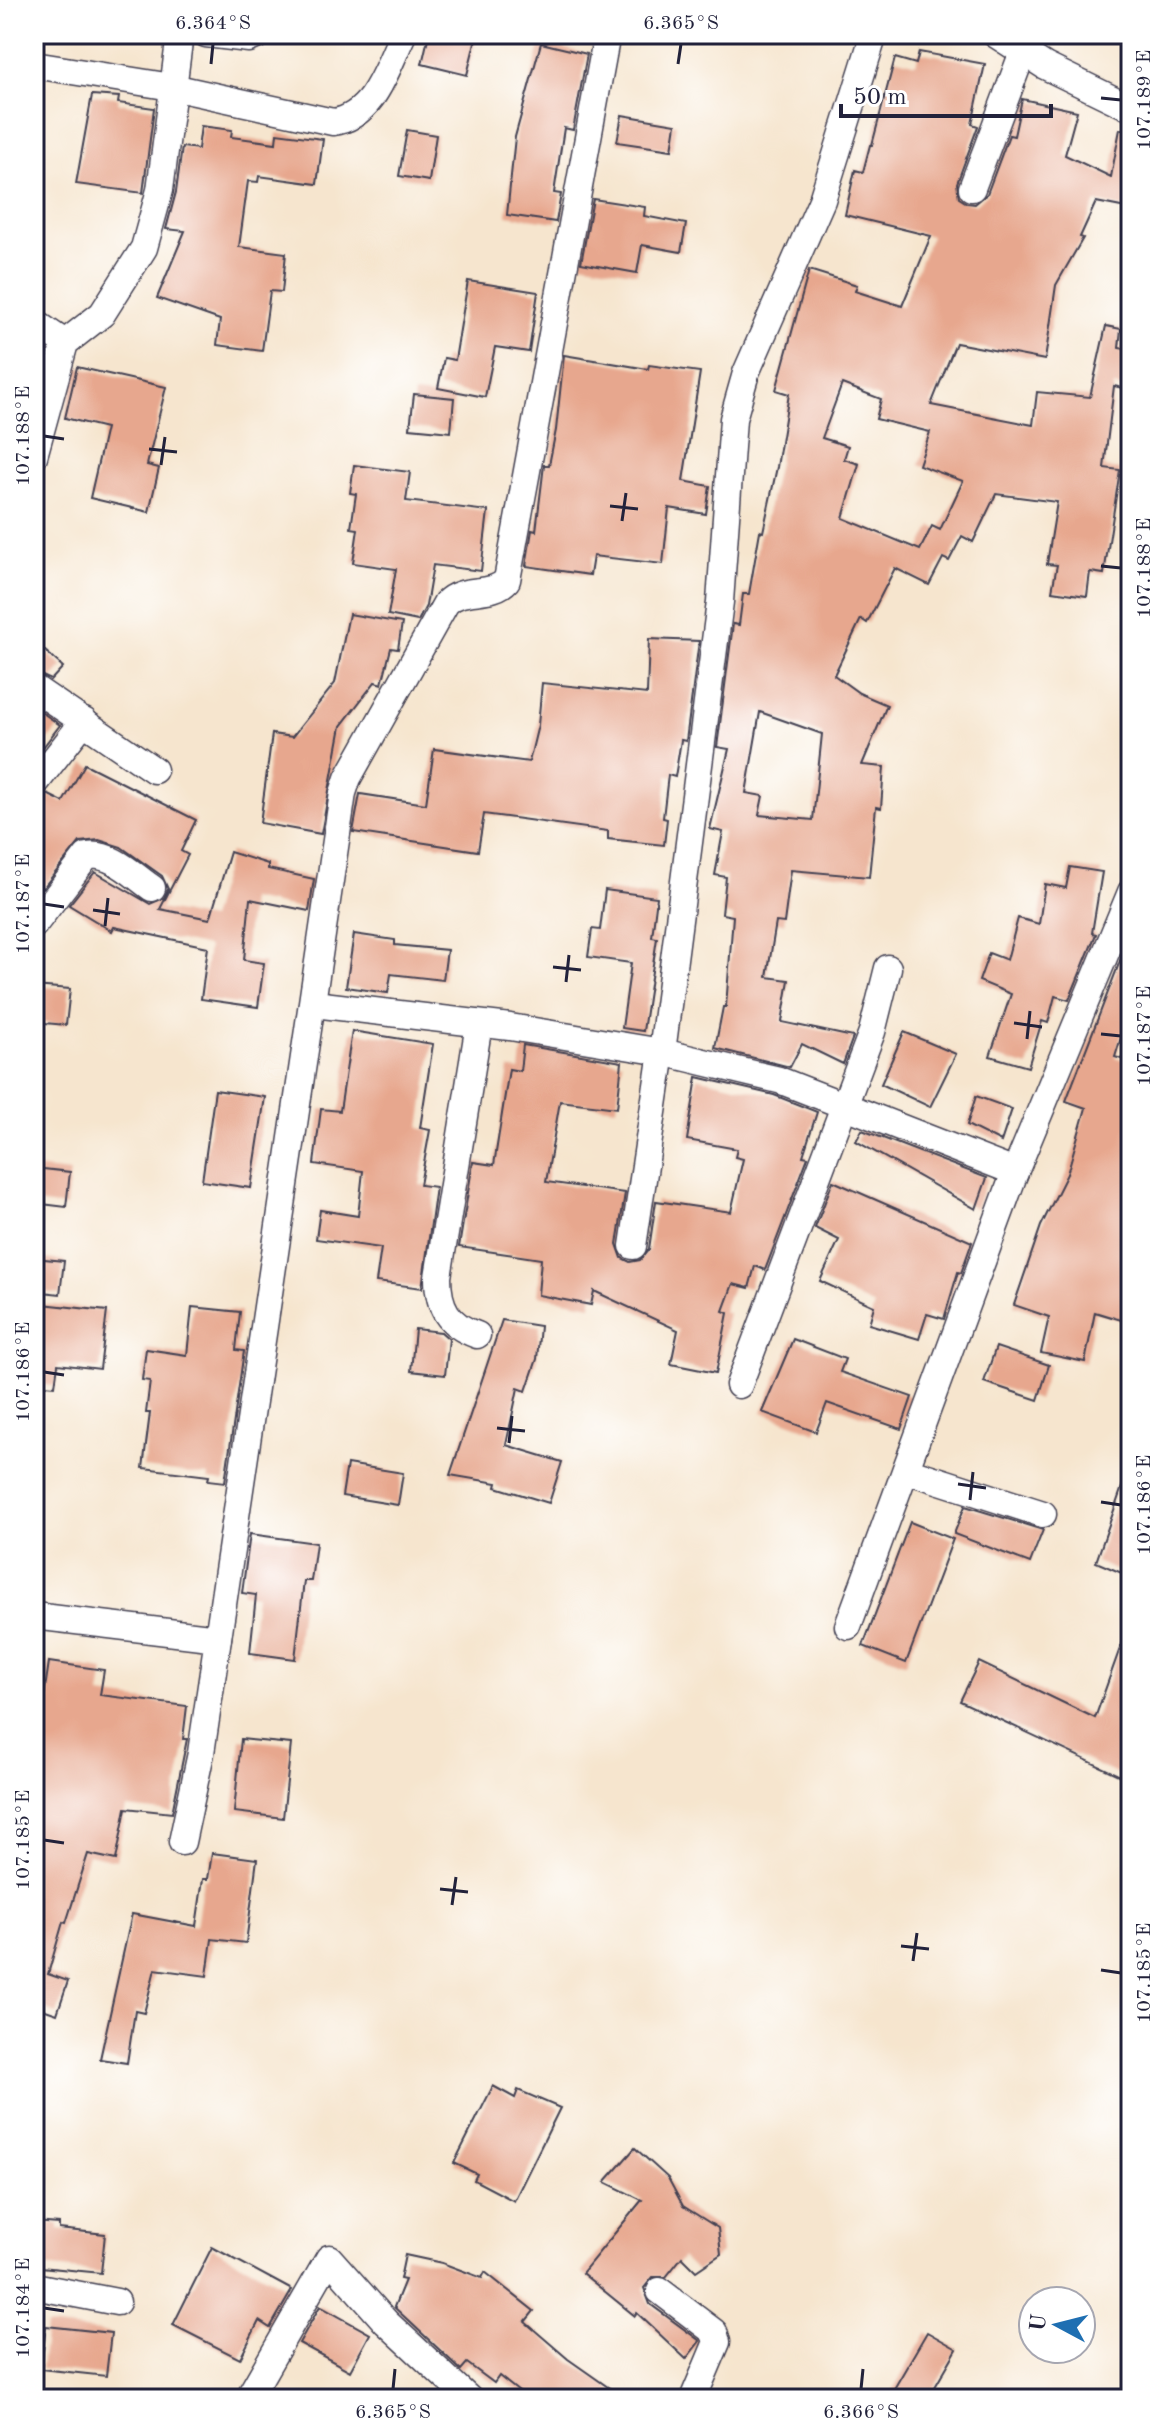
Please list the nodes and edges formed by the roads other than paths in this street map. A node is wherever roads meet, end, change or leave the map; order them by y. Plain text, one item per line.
1 (180, 34) edge
2 (206, 34) edge
3 (260, 34) edge
4 (403, 34) edge
5 (607, 34) edge
6 (874, 34) edge
7 (995, 34) edge
8 (1024, 49) junction
9 (34, 65) edge
10 (172, 87) junction
11 (1131, 108) edge
12 (972, 188) dead end
13 (34, 322) edge
14 (65, 343) junction
15 (34, 456) edge
16 (34, 688) edge
17 (84, 721) junction
18 (154, 770) dead end
19 (34, 785) edge
20 (152, 888) dead end
21 (1131, 892) edge
22 (34, 925) edge
23 (888, 968) dead end
24 (314, 1004) junction
25 (479, 1024) junction
26 (662, 1052) junction
27 (845, 1106) junction
28 (1015, 1172) junction
29 (633, 1246) dead end
30 (477, 1335) dead end
31 (739, 1385) dead end
32 (906, 1470) junction
33 (1043, 1514) dead end
34 (34, 1616) edge
35 (848, 1626) dead end
36 (218, 1638) junction
37 (182, 1842) dead end
38 (34, 2286) edge
39 (660, 2291) dead end
40 (117, 2302) dead end
41 (248, 2399) edge
42 (469, 2399) edge
43 (693, 2399) edge

1 - 10 street
2 - 3 street
4 - 10 street
5 - 24 street
6 - 26 street
7 - 8 street
8 - 11 street
8 - 12 street
9 - 10 street
10 - 14 street
13 - 14 street
14 - 15 street
16 - 17 street
17 - 18 street
17 - 19 street
20 - 22 street
21 - 28 street
23 - 27 street
24 - 25 street
24 - 36 street
25 - 26 street
25 - 30 street
26 - 27 street
26 - 29 street
27 - 28 street
27 - 31 street
28 - 32 street
32 - 33 street
32 - 35 street
34 - 36 street
36 - 37 street
38 - 40 street
39 - 43 street
41 - 42 street

